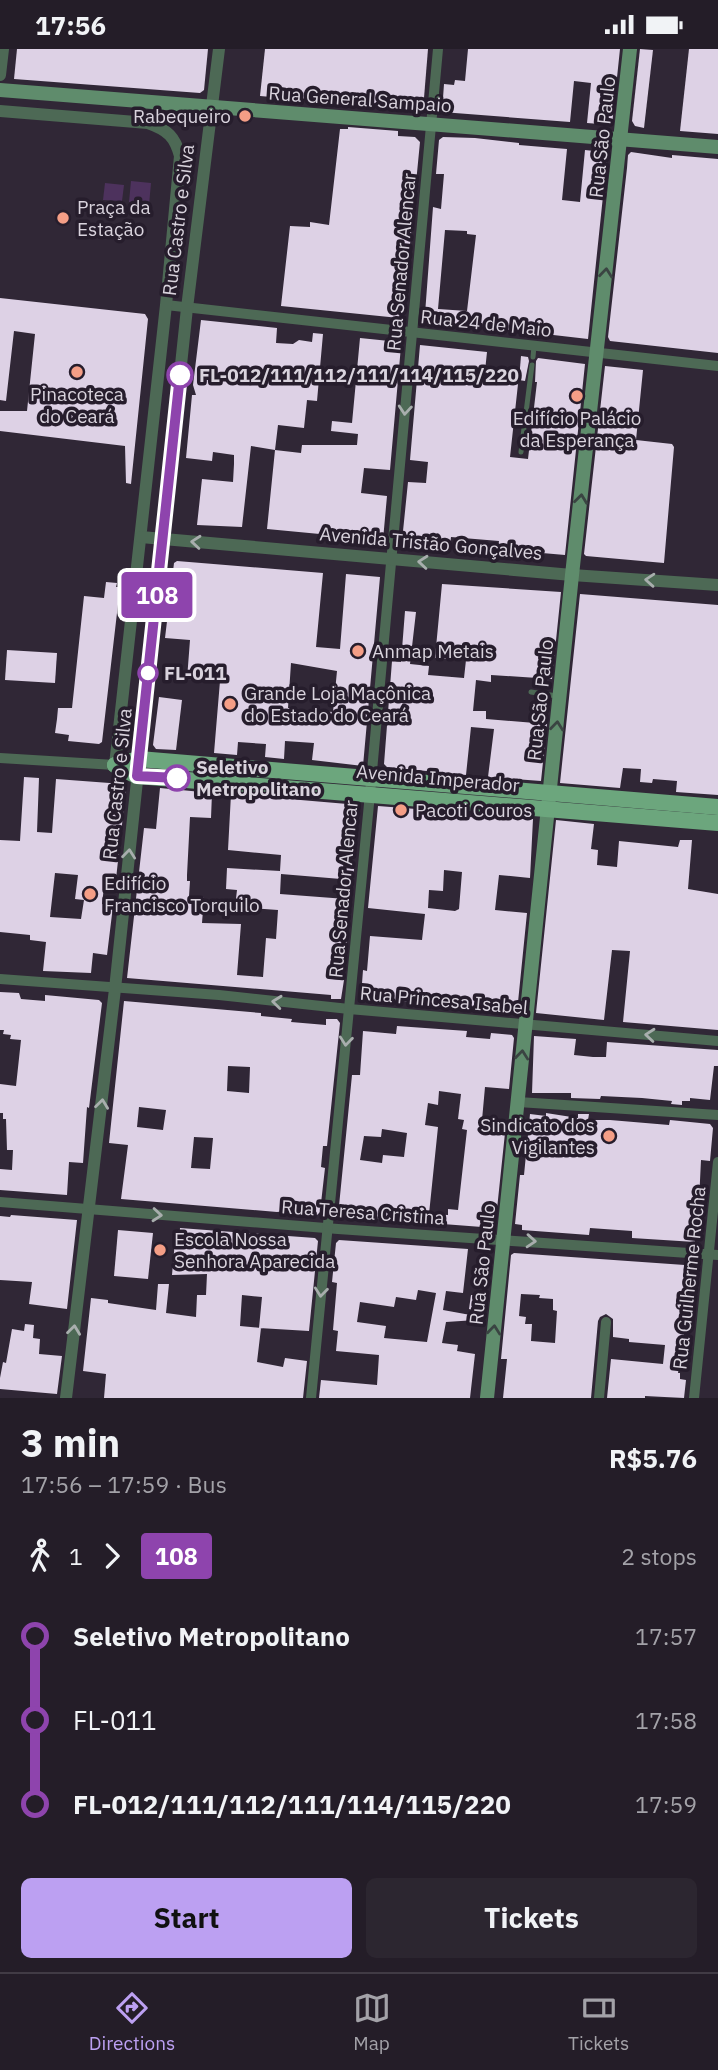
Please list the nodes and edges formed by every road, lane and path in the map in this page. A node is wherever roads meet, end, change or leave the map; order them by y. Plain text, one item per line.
1 (3, 49) edge
2 (219, 49) edge
3 (438, 49) edge
4 (631, 49) edge
5 (0, 75) edge
6 (0, 90) edge
7 (213, 108) junction
8 (0, 111) edge
9 (431, 123) junction
10 (621, 139) junction
11 (718, 147) edge
12 (166, 306) junction
13 (187, 308) junction
14 (412, 333) junction
15 (597, 353) junction
16 (532, 365) dead end
17 (718, 366) edge
18 (522, 452) dead end
19 (141, 537) junction
20 (163, 539) junction
21 (391, 559) junction
22 (572, 575) junction
23 (718, 585) edge
24 (531, 692) dead end
25 (560, 697) junction
26 (0, 758) edge
27 (139, 759) junction
28 (114, 765) junction
29 (137, 776) junction
30 (371, 786) junction
31 (549, 801) junction
32 (718, 807) edge
33 (718, 823) edge
34 (0, 979) edge
35 (115, 989) junction
36 (349, 1010) junction
37 (526, 1025) junction
38 (718, 1041) edge
39 (518, 1102) junction
40 (718, 1115) edge
41 (718, 1161) edge
42 (0, 1202) edge
43 (89, 1209) junction
44 (328, 1228) junction
45 (504, 1239) junction
46 (713, 1254) edge
47 (607, 1322) dead end
48 (66, 1398) edge
49 (311, 1398) edge
50 (487, 1398) edge
51 (599, 1398) edge
52 (694, 1398) edge

1 - 5 street
2 - 7 street, Rua Castro e Silva
3 - 9 street, Rua Senador Alencar
4 - 10 main road, Rua São Paulo
6 - 7 main road, Rua General Sampaio
7 - 9 main road, Rua General Sampaio
7 - 13 street, Rua Castro e Silva
8 - 12 street, Rua Castro e Silva
9 - 10 main road, Rua General Sampaio
9 - 14 street, Rua Senador Alencar
10 - 11 main road, Rua General Sampaio
15 -> 10 main road, Rua São Paulo
12 - 13 street, Rua 24 de Maio
12 - 19 street, Rua Castro e Silva
13 - 14 street, Rua 24 de Maio
13 - 20 street, Rua Castro e Silva
14 - 15 street, Rua 24 de Maio
14 -> 21 street, Rua Senador Alencar
15 - 17 street, Rua 24 de Maio
22 -> 15 main road, Rua São Paulo
16 - 18 lane
19 - 20 street, Avenida Tristão Gonçalves
19 - 28 street, Rua Castro e Silva
21 -> 20 street, Avenida Tristão Gonçalves
20 - 27 street, Rua Castro e Silva
22 -> 21 street, Avenida Tristão Gonçalves
21 - 30 street, Rua Senador Alencar
23 -> 22 street, Avenida Tristão Gonçalves
22 - 25 main road, Rua São Paulo
24 - 25 lane
31 -> 25 main road, Rua São Paulo
26 - 28 street, Avenida Imperador
27 - 28 main road, Avenida Imperador
27 - 29 street, Rua Castro e Silva
27 - 30 main road, Avenida Imperador
28 - 29 main road, Avenida Imperador
29 - 30 main road, Avenida Imperador
35 -> 29 street, Rua Castro e Silva
30 - 31 main road, Avenida Imperador
30 - 36 street, Rua Senador Alencar
31 - 32 main road, Avenida Imperador
31 - 33 main road, Avenida Imperador
31 - 37 main road, Rua São Paulo
34 - 35 street, Rua Princesa Isabel
36 -> 35 street, Rua Princesa Isabel
43 -> 35 street, Rua Castro e Silva
36 - 37 street, Rua Princesa Isabel
36 -> 44 street, Rua Senador Alencar
38 -> 37 street, Rua Princesa Isabel
39 -> 37 main road, Rua São Paulo
39 - 40 street
39 - 45 main road, Rua São Paulo
41 - 46 street, Rua Guilherme Rocha
42 - 43 street, Rua Teresa Cristina
43 -> 44 street, Rua Teresa Cristina
48 -> 43 street, Rua Castro e Silva
44 - 45 street, Rua Teresa Cristina
44 -> 49 street, Rua Senador Alencar
45 -> 46 street, Rua Teresa Cristina
50 -> 45 main road, Rua São Paulo
46 - 52 street, Rua Guilherme Rocha
47 - 51 street

